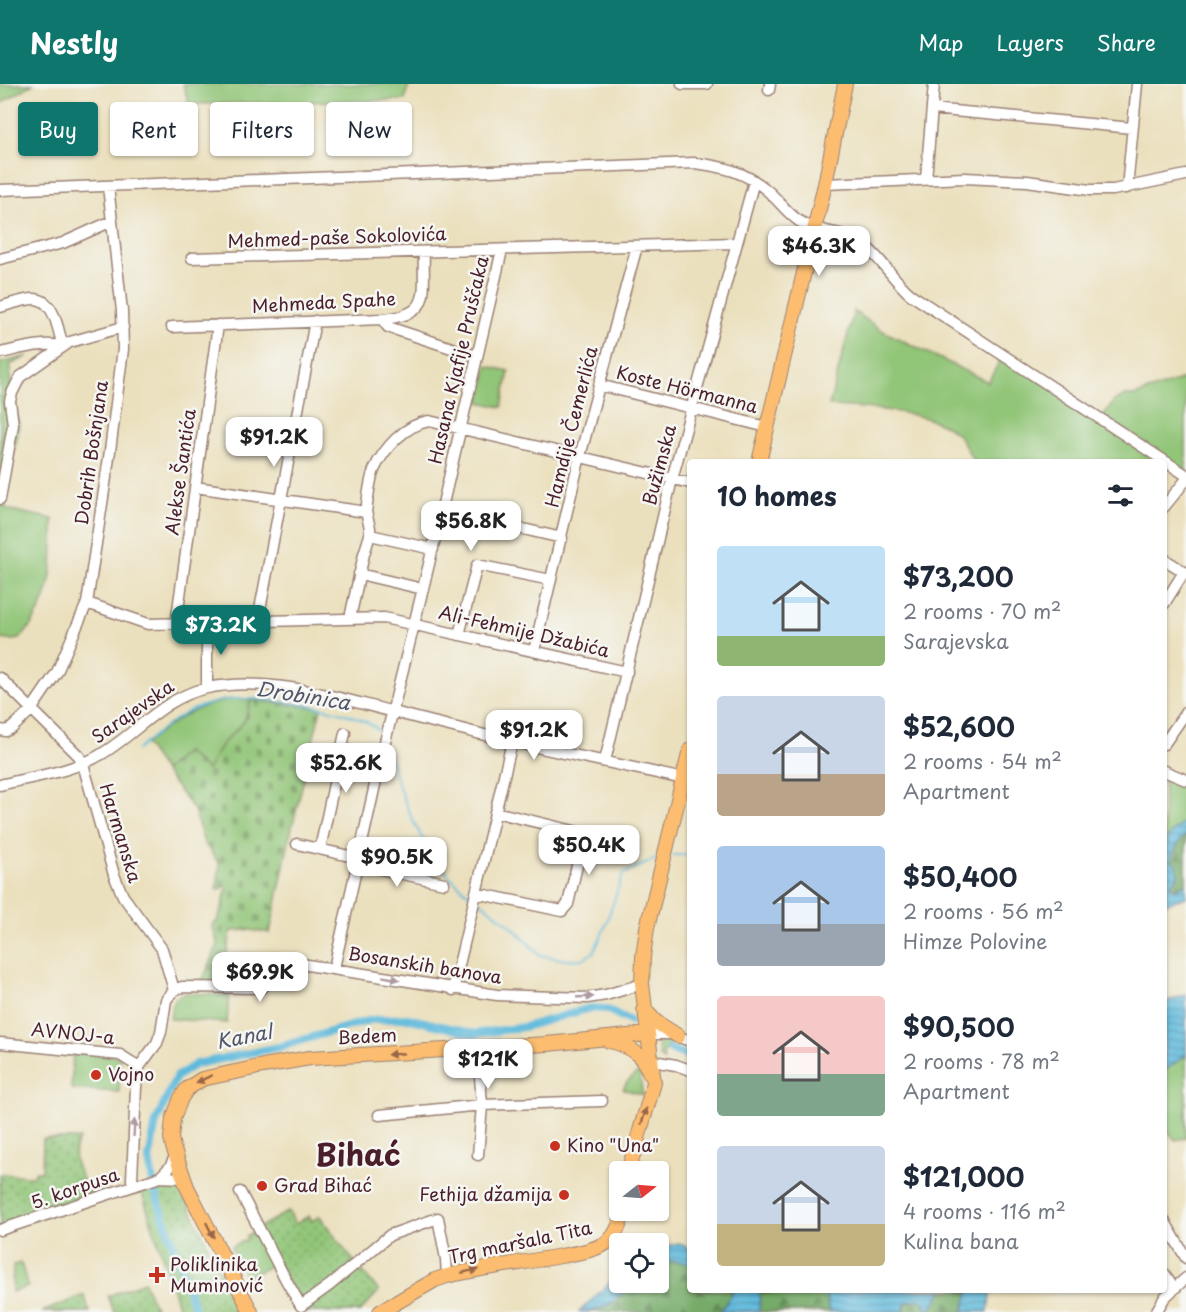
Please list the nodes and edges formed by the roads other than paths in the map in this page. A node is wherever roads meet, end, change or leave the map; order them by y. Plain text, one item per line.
1 (682, 84) edge
2 (707, 84) edge
3 (845, 84) edge
4 (934, 84) edge
5 (1137, 84) edge
6 (932, 109) junction
7 (1132, 128) junction
8 (1186, 175) edge
9 (926, 179) junction
10 (754, 181) junction
11 (825, 184) junction
12 (108, 186) junction
13 (1127, 188) junction
14 (0, 190) edge
15 (112, 221) junction
16 (814, 230) junction
17 (736, 243) junction
18 (637, 246) junction
19 (501, 250) junction
20 (424, 252) junction
21 (192, 258) dead end
22 (0, 259) edge
23 (0, 307) edge
24 (382, 319) junction
25 (315, 321) junction
26 (218, 325) junction
27 (123, 327) junction
28 (172, 327) dead end
29 (63, 347) junction
30 (0, 353) edge
31 (476, 356) junction
32 (599, 386) junction
33 (692, 409) junction
34 (459, 428) junction
35 (767, 428) junction
36 (580, 456) junction
37 (760, 459) edge
38 (1162, 459) edge
39 (1167, 463) edge
40 (2, 466) edge
41 (1186, 475) edge
42 (672, 479) junction
43 (1186, 480) edge
44 (687, 482) edge
45 (195, 487) junction
46 (0, 499) edge
47 (283, 500) junction
48 (1167, 503) edge
49 (441, 510) junction
50 (366, 512) junction
51 (370, 535) junction
52 (562, 538) junction
53 (433, 549) junction
54 (1167, 561) edge
55 (1185, 573) edge
56 (360, 574) junction
57 (551, 579) junction
58 (423, 588) junction
59 (1167, 600) edge
60 (87, 603) junction
61 (350, 618) junction
62 (258, 620) junction
63 (207, 623) junction
64 (176, 624) junction
65 (414, 624) junction
66 (459, 635) junction
67 (534, 651) junction
68 (627, 672) junction
69 (0, 678) edge
70 (207, 688) junction
71 (31, 710) junction
72 (392, 712) junction
73 (1186, 712) edge
74 (0, 730) edge
75 (345, 733) dead end
76 (1167, 740) edge
77 (512, 742) junction
78 (605, 761) junction
79 (687, 762) edge
80 (83, 764) junction
81 (1167, 772) edge
82 (683, 778) junction
83 (1186, 780) edge
84 (0, 785) edge
85 (495, 812) junction
86 (297, 844) dead end
87 (320, 849) junction
88 (358, 861) junction
89 (444, 883) dead end
90 (475, 898) junction
91 (334, 968) junction
92 (642, 984) junction
93 (174, 990) junction
94 (453, 990) junction
95 (644, 1009) junction
96 (648, 1034) junction
97 (619, 1038) junction
98 (684, 1039) edge
99 (602, 1040) junction
100 (0, 1043) edge
101 (478, 1048) junction
102 (648, 1060) junction
103 (139, 1067) junction
104 (687, 1069) edge
105 (602, 1101) dead end
106 (482, 1104) junction
107 (379, 1115) dead end
108 (478, 1155) dead end
109 (176, 1157) junction
110 (631, 1161) edge
111 (159, 1177) junction
112 (183, 1178) junction
113 (137, 1185) junction
114 (240, 1192) dead end
115 (619, 1221) edge
116 (1167, 1225) edge
117 (0, 1230) edge
118 (1186, 1258) edge
119 (447, 1276) junction
120 (1167, 1278) edge
121 (1186, 1278) edge
122 (1174, 1288) junction
123 (251, 1312) edge
124 (380, 1312) edge
125 (1155, 1312) edge

1 - 2 street
3 - 11 main road
4 - 6 street
5 - 7 street
6 - 7 street
6 - 9 street
7 - 13 street
8 - 13 street
9 - 11 street
9 - 13 street
10 - 12 street
10 - 16 street
10 - 17 street, Bužimska
11 - 16 main road
12 - 14 street
12 - 15 street, Dobrih Bošnjana
15 - 22 street
15 - 27 street, Dobrih Bošnjana
16 - 35 main road
16 - 38 street
17 - 18 street, Mehmed-paše Sokolovića
17 - 33 street, Bužimska
18 - 19 street, Mehmed-paše Sokolovića
18 - 32 street, Hamdije Čemerlića
19 - 20 street, Mehmed-paše Sokolovića
19 - 31 street, Hasana Kjafije Pruščaka
20 - 21 street, Mehmed-paše Sokolovića
20 - 24 street, Mehmeda Spahe
23 - 29 street
24 - 25 street, Mehmeda Spahe
24 - 31 street
25 - 26 street, Mehmeda Spahe
25 - 47 street
26 - 28 street, Mehmeda Spahe
26 - 45 street, Alekse Šantića
27 - 29 street
27 - 60 street, Dobrih Bošnjana
29 - 30 street
29 - 40 street
31 - 34 street, Hasana Kjafije Pruščaka
32 - 33 street, Koste Hörmanna
32 - 36 street, Hamdije Čemerlića
33 - 35 street, Koste Hörmanna
33 - 42 street, Bužimska
34 - 36 street
34 - 49 street, Hasana Kjafije Pruščaka
34 - 50 street
35 - 37 main road
36 - 42 street
36 - 52 street, Hamdije Čemerlića
39 - 41 street
40 - 46 street
42 - 44 street
42 - 68 street, Bužimska
43 - 48 street
45 - 47 street
45 - 64 street, Alekse Šantića
47 - 50 street
47 - 62 street
49 - 52 street
49 - 53 street, Hasana Kjafije Pruščaka
50 - 51 street
51 - 53 street
51 - 56 street
52 - 57 street, Hamdije Čemerlića
53 - 58 street, Hasana Kjafije Pruščaka
54 - 55 street
55 - 59 street
56 - 58 street
56 - 61 street
57 - 66 street
57 - 67 street, Hamdije Čemerlića
58 - 65 street, Hasana Kjafije Pruščaka
60 - 64 street, Ali-Fehmije Džabića
60 - 71 street, Dobrih Bošnjana
61 - 62 street, Ali-Fehmije Džabića
61 - 65 street, Ali-Fehmije Džabića
62 - 63 street, Ali-Fehmije Džabića
63 - 64 street, Ali-Fehmije Džabića
63 - 70 street
65 - 66 street, Ali-Fehmije Džabića
65 - 72 street, Hasana Kjafije Pruščaka
66 - 67 street, Ali-Fehmije Džabića
67 - 68 street, Ali-Fehmije Džabića
68 - 78 street, Bužimska
69 - 71 street, Harmanska
70 - 72 street, Sarajevska
70 - 80 street, Sarajevska
71 - 74 street, Dobrih Bošnjana
71 - 80 street, Harmanska
72 - 77 street, Sarajevska
72 - 88 street, Hasana Kjafije Pruščaka
73 - 76 street
75 - 87 street
77 - 78 street, Sarajevska
77 - 85 street
78 - 82 street, Sarajevska
79 - 82 main road
80 - 84 street, Sarajevska
80 - 93 street, Harmanska
81 - 83 street
82 - 92 main road
85 - 90 street
85 - 90 street
86 - 87 street
87 - 88 street
88 - 89 street
88 - 91 street, Hasana Kjafije Pruščaka
90 - 94 street
91 - 93 street, Bosanskih banova
91 -> 94 street, Bosanskih banova
94 -> 92 street, Bosanskih banova
92 - 95 main road
93 - 103 street
95 - 96 main road
95 - 97 main road
95 - 98 main road
96 - 97 main road, Bedem
96 - 98 street
96 - 102 main road
97 - 99 main road, Bedem
99 - 101 main road, Bedem
99 - 102 main road
100 - 103 street, AVNOJ-a
101 - 106 street
101 -> 109 main road, Bedem
102 - 104 street
110 -> 102 main road
113 -> 103 street
105 - 106 street
106 - 107 street
106 - 108 street
109 - 111 street, 5. korpusa
109 - 112 main road, Bedem
111 - 112 street, 5. korpusa
111 - 113 street, 5. korpusa
112 -> 123 main road, Bedem
113 - 117 street, 5. korpusa
114 - 119 street
119 -> 115 main road, Trg maršala Tita
116 - 118 street
119 - 124 main road, Trg maršala Tita
120 - 122 street
121 - 122 street
122 - 125 street

